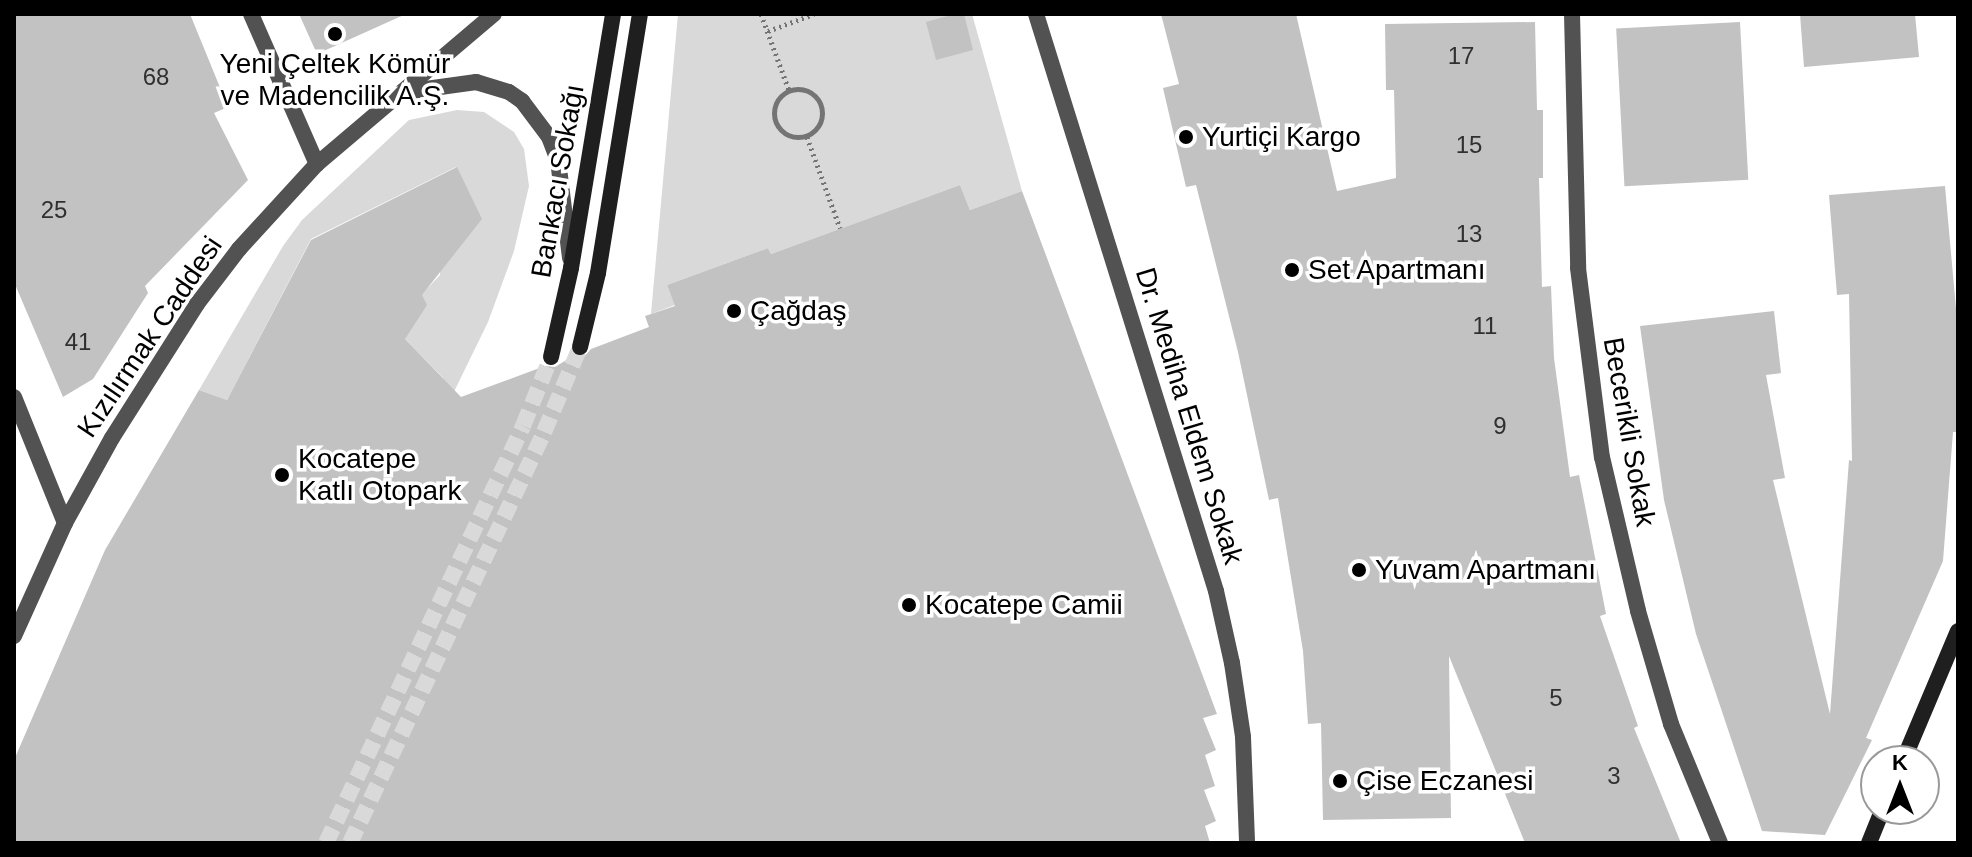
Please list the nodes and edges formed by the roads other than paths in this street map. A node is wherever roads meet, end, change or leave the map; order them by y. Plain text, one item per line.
1 (251, 14) edge
2 (494, 14) edge
3 (613, 14) edge
4 (640, 14) edge
5 (1036, 14) edge
6 (1572, 14) edge
7 (403, 92) junction
8 (317, 164) junction
9 (571, 268) junction
10 (580, 347) tunnel mouth
11 (551, 357) tunnel mouth
12 (14, 397) edge
13 (65, 523) junction
14 (1958, 631) edge
15 (14, 636) edge
16 (1910, 745) edge
17 (1247, 843) edge
18 (1720, 843) edge

1 - 8 street
2 - 7 street, Kızılırmak Caddesi
3 - 9 main road, Bankacı Sokağı
4 - 10 main road, Bankacı Sokağı
5 - 17 street, Dr. Mediha Eldem Sokak
6 - 18 street, Becerikli Sokak
7 - 8 street, Kızılırmak Caddesi
7 - 9 street
8 - 13 street, Kızılırmak Caddesi
9 - 11 main road, Bankacı Sokağı
12 - 13 street
13 - 15 street, Kızılırmak Caddesi
14 - 16 main road

